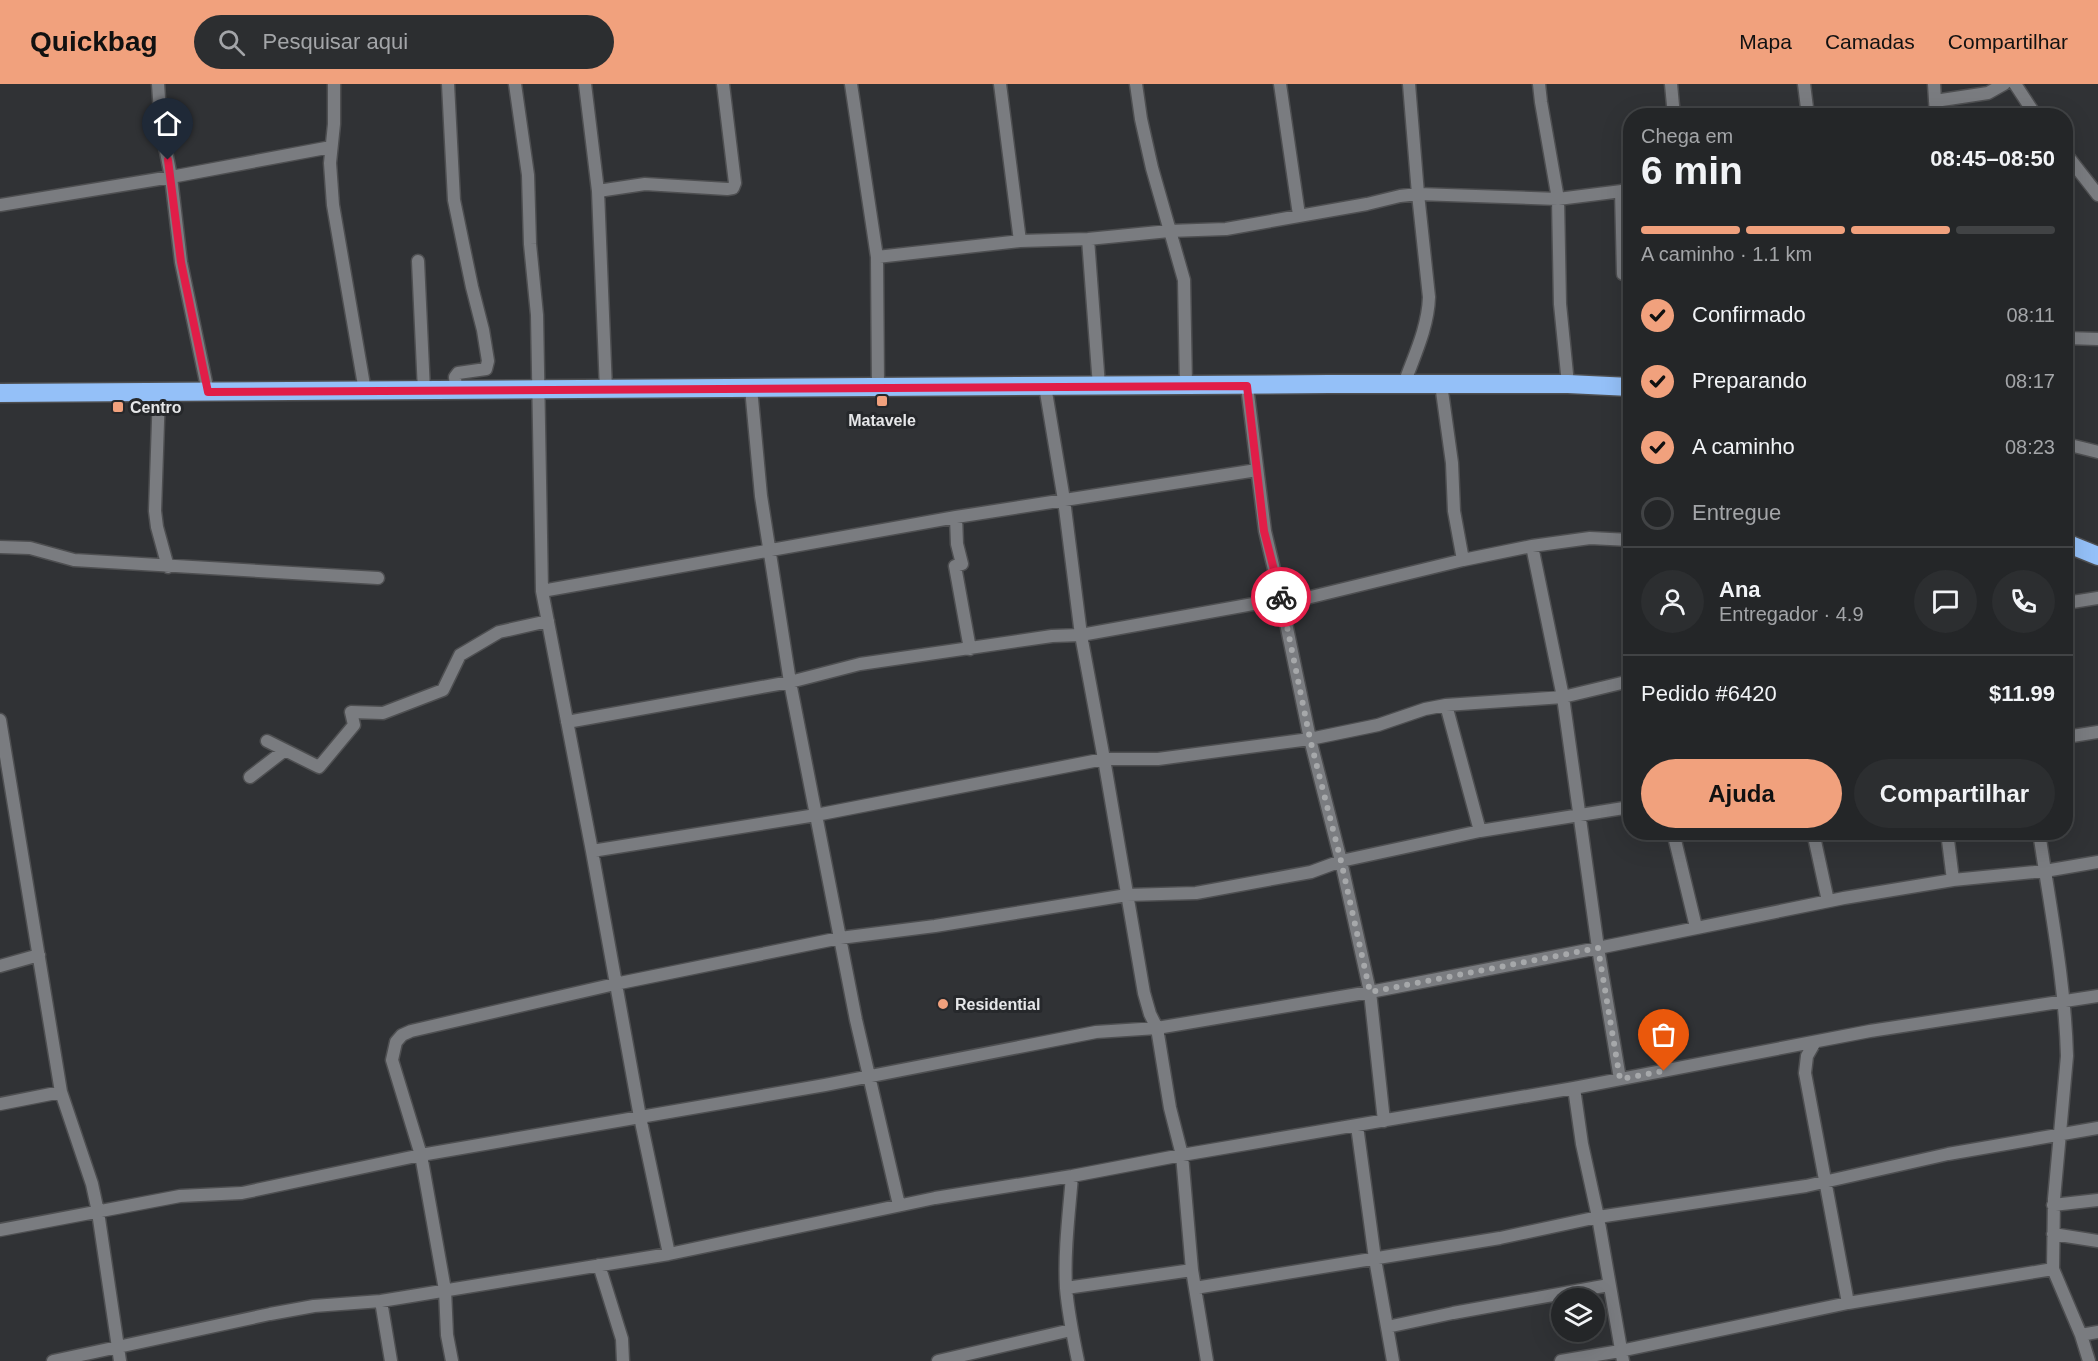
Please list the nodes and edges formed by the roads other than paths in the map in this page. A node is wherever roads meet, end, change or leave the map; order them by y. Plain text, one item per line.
1 (158, 84) edge
2 (334, 84) edge
3 (448, 84) edge
4 (515, 84) edge
5 (585, 84) edge
6 (723, 84) edge
7 (850, 84) edge
8 (1000, 84) edge
9 (1136, 84) edge
10 (1280, 84) edge
11 (1409, 84) edge
12 (1539, 84) edge
13 (1671, 84) edge
14 (1804, 84) edge
15 (1934, 84) edge
16 (2004, 84) edge
17 (2015, 84) edge
18 (1935, 101) junction
19 (1673, 108) edge
20 (1807, 108) edge
21 (1935, 108) edge
22 (2031, 108) edge
23 (331, 147) junction
24 (2073, 166) edge
25 (171, 177) junction
26 (1623, 190) edge
27 (598, 191) junction
28 (1418, 194) junction
29 (2098, 195) edge
30 (1558, 199) junction
31 (0, 205) edge
32 (1299, 215) junction
33 (1169, 231) junction
34 (1088, 239) junction
35 (1020, 241) junction
36 (877, 257) junction
37 (418, 261) dead end
38 (2073, 338) edge
39 (2098, 339) edge
40 (1404, 384) junction
41 (1441, 384) junction
42 (1569, 384) junction
43 (1045, 386) junction
44 (1099, 386) junction
45 (1186, 386) junction
46 (1247, 386) junction
47 (878, 387) junction
48 (1623, 387) edge
49 (751, 388) junction
50 (456, 390) junction
51 (540, 390) junction
52 (606, 390) junction
53 (364, 391) junction
54 (424, 391) junction
55 (159, 392) junction
56 (208, 392) junction
57 (0, 393) edge
58 (2073, 446) edge
59 (2098, 452) edge
60 (1257, 470) junction
61 (1064, 501) junction
62 (956, 517) junction
63 (1623, 540) edge
64 (1532, 546) junction
65 (2073, 546) edge
66 (0, 548) edge
67 (768, 552) junction
68 (2098, 555) edge
69 (1463, 560) junction
70 (168, 567) junction
71 (378, 578) dead end
72 (542, 591) junction
73 (2098, 598) edge
74 (1282, 602) junction
75 (2073, 602) edge
76 (548, 621) junction
77 (1081, 635) junction
78 (970, 649) junction
79 (790, 682) junction
80 (1623, 683) edge
81 (1563, 698) junction
82 (1446, 705) junction
83 (0, 720) edge
84 (567, 722) junction
85 (2098, 732) edge
86 (2073, 736) edge
87 (1310, 739) junction
88 (267, 741) dead end
89 (285, 750) junction
90 (1104, 759) junction
91 (250, 777) dead end
92 (1623, 808) edge
93 (14, 812) junction
94 (0, 814) edge
95 (816, 815) junction
96 (1581, 816) junction
97 (1480, 831) junction
98 (1675, 840) edge
99 (1815, 840) edge
100 (1948, 840) edge
101 (2040, 840) edge
102 (592, 851) junction
103 (1341, 861) junction
104 (2098, 862) edge
105 (2045, 872) junction
106 (1953, 880) junction
107 (1127, 895) junction
108 (1828, 902) junction
109 (1696, 927) junction
110 (840, 938) junction
111 (1598, 948) junction
112 (39, 955) junction
113 (0, 966) edge
114 (615, 984) junction
115 (1370, 992) junction
116 (2098, 996) edge
117 (2064, 1001) junction
118 (1157, 1028) junction
119 (1815, 1042) junction
120 (869, 1076) junction
121 (1620, 1079) junction
122 (1574, 1088) junction
123 (61, 1092) junction
124 (0, 1104) edge
125 (640, 1118) junction
126 (1384, 1121) junction
127 (1357, 1126) junction
128 (2098, 1128) edge
129 (2060, 1134) junction
130 (421, 1155) junction
131 (1182, 1155) junction
132 (1072, 1176) junction
133 (1826, 1181) junction
134 (2098, 1200) edge
135 (899, 1205) junction
136 (2054, 1206) junction
137 (98, 1212) junction
138 (1598, 1217) junction
139 (0, 1230) edge
140 (2053, 1234) junction
141 (2098, 1241) edge
142 (669, 1254) junction
143 (1375, 1259) junction
144 (604, 1264) junction
145 (2053, 1269) junction
146 (1192, 1270) junction
147 (1609, 1285) junction
148 (1066, 1288) junction
149 (1196, 1288) junction
150 (445, 1290) junction
151 (381, 1301) junction
152 (1848, 1303) junction
153 (1387, 1328) junction
154 (1071, 1330) junction
155 (2098, 1332) edge
156 (2081, 1335) junction
157 (118, 1347) junction
158 (1621, 1356) edge
159 (53, 1361) edge
160 (120, 1361) edge
161 (391, 1361) edge
162 (452, 1361) edge
163 (623, 1361) edge
164 (938, 1361) edge
165 (1078, 1361) edge
166 (1207, 1361) edge
167 (1393, 1361) edge
168 (1561, 1361) edge
169 (2089, 1361) edge

1 - 25 street
2 - 23 street
3 - 50 street
4 - 51 street
5 - 27 street
6 - 27 street
7 - 36 street
8 - 35 street
9 - 33 street
10 - 32 street
11 - 28 street
12 - 30 street
13 - 19 street
14 - 20 street
15 - 18 street
16 - 18 street
17 - 22 street
18 - 21 street
23 - 25 street
23 - 53 street
24 - 29 street
25 - 31 street
25 - 56 street
26 - 30 street
27 - 52 street
28 - 30 street
28 - 32 street
28 - 40 street
30 - 42 street
32 - 33 street
33 - 34 street
33 - 45 street
34 - 35 street
34 - 44 street
35 - 36 street
36 - 47 street
37 - 54 street
38 - 39 street
40 - 41 highway
40 - 46 highway
41 - 42 highway
41 - 69 street
42 - 48 highway
43 - 44 highway
43 - 47 highway
43 - 61 street
44 - 45 highway
45 - 46 highway
46 - 60 street
47 - 49 highway
49 - 52 highway
49 - 67 street
50 - 51 highway
50 - 54 highway
51 - 52 highway
51 - 72 street
53 - 54 highway
53 - 56 highway
55 - 56 highway
55 - 57 highway
55 - 70 street
58 - 59 street
60 - 61 street
60 - 74 street
61 - 62 street
61 - 77 street
62 - 67 street
62 - 78 street
63 - 64 street
64 - 69 street
64 - 81 street
65 - 68 highway
66 - 70 street
67 - 72 street
67 - 79 street
69 - 74 street
70 - 71 street
72 - 76 street
73 - 75 street
74 - 77 street
74 - 87 street
76 - 84 street
76 - 89 street
77 - 78 street
77 - 90 street
78 - 79 street
79 - 84 street
79 - 95 street
80 - 81 street
81 - 82 street
81 - 96 street
82 - 87 street
82 - 97 street
83 - 93 street
84 - 102 street
85 - 86 street
87 - 90 street
87 - 103 street
88 - 89 street
89 - 91 street
90 - 95 street
90 - 107 street
92 - 96 street
93 - 94 street
93 - 112 street
95 - 102 street
95 - 110 street
96 - 97 street
96 - 111 street
97 - 103 street
98 - 109 street
99 - 108 street
100 - 106 street
101 - 105 street
102 - 114 street
103 - 107 street
103 - 115 street
104 - 105 street
105 - 106 street
105 - 117 street
106 - 108 street
107 - 110 street
107 - 118 street
108 - 109 street
109 - 111 street
110 - 114 street
110 - 120 street
111 - 115 street
111 - 121 street
112 - 113 street
112 - 123 street
114 - 125 street
114 - 130 street
115 - 118 street
115 - 126 street
116 - 117 street
117 - 119 street
117 - 129 street
118 - 120 street
118 - 131 street
119 - 121 street
119 - 133 street
120 - 125 street
120 - 135 street
121 - 122 street
122 - 126 street
122 - 138 street
123 - 124 street
123 - 137 street
125 - 130 street
125 - 142 street
126 - 127 street
127 - 131 street
127 - 143 street
128 - 129 street
129 - 133 street
129 - 136 street
130 - 137 street
130 - 150 street
131 - 132 street
131 - 146 street
132 - 135 street
132 - 148 street
133 - 138 street
133 - 152 street
134 - 136 street
135 - 142 street
136 - 140 street
137 - 139 street
137 - 157 street
138 - 143 street
138 - 147 street
140 - 141 street
140 - 145 street
142 - 144 street
143 - 149 street
143 - 153 street
144 - 150 street
144 - 163 street
145 - 152 street
145 - 156 street
146 - 148 street
146 - 149 street
147 - 153 street
147 - 158 street
148 - 154 street
149 - 166 street
150 - 151 street
150 - 162 street
151 - 157 street
151 - 161 street
152 - 158 street
153 - 167 street
154 - 164 street
154 - 165 street
155 - 156 street
156 - 169 street
157 - 159 street
157 - 160 street
158 - 168 street

